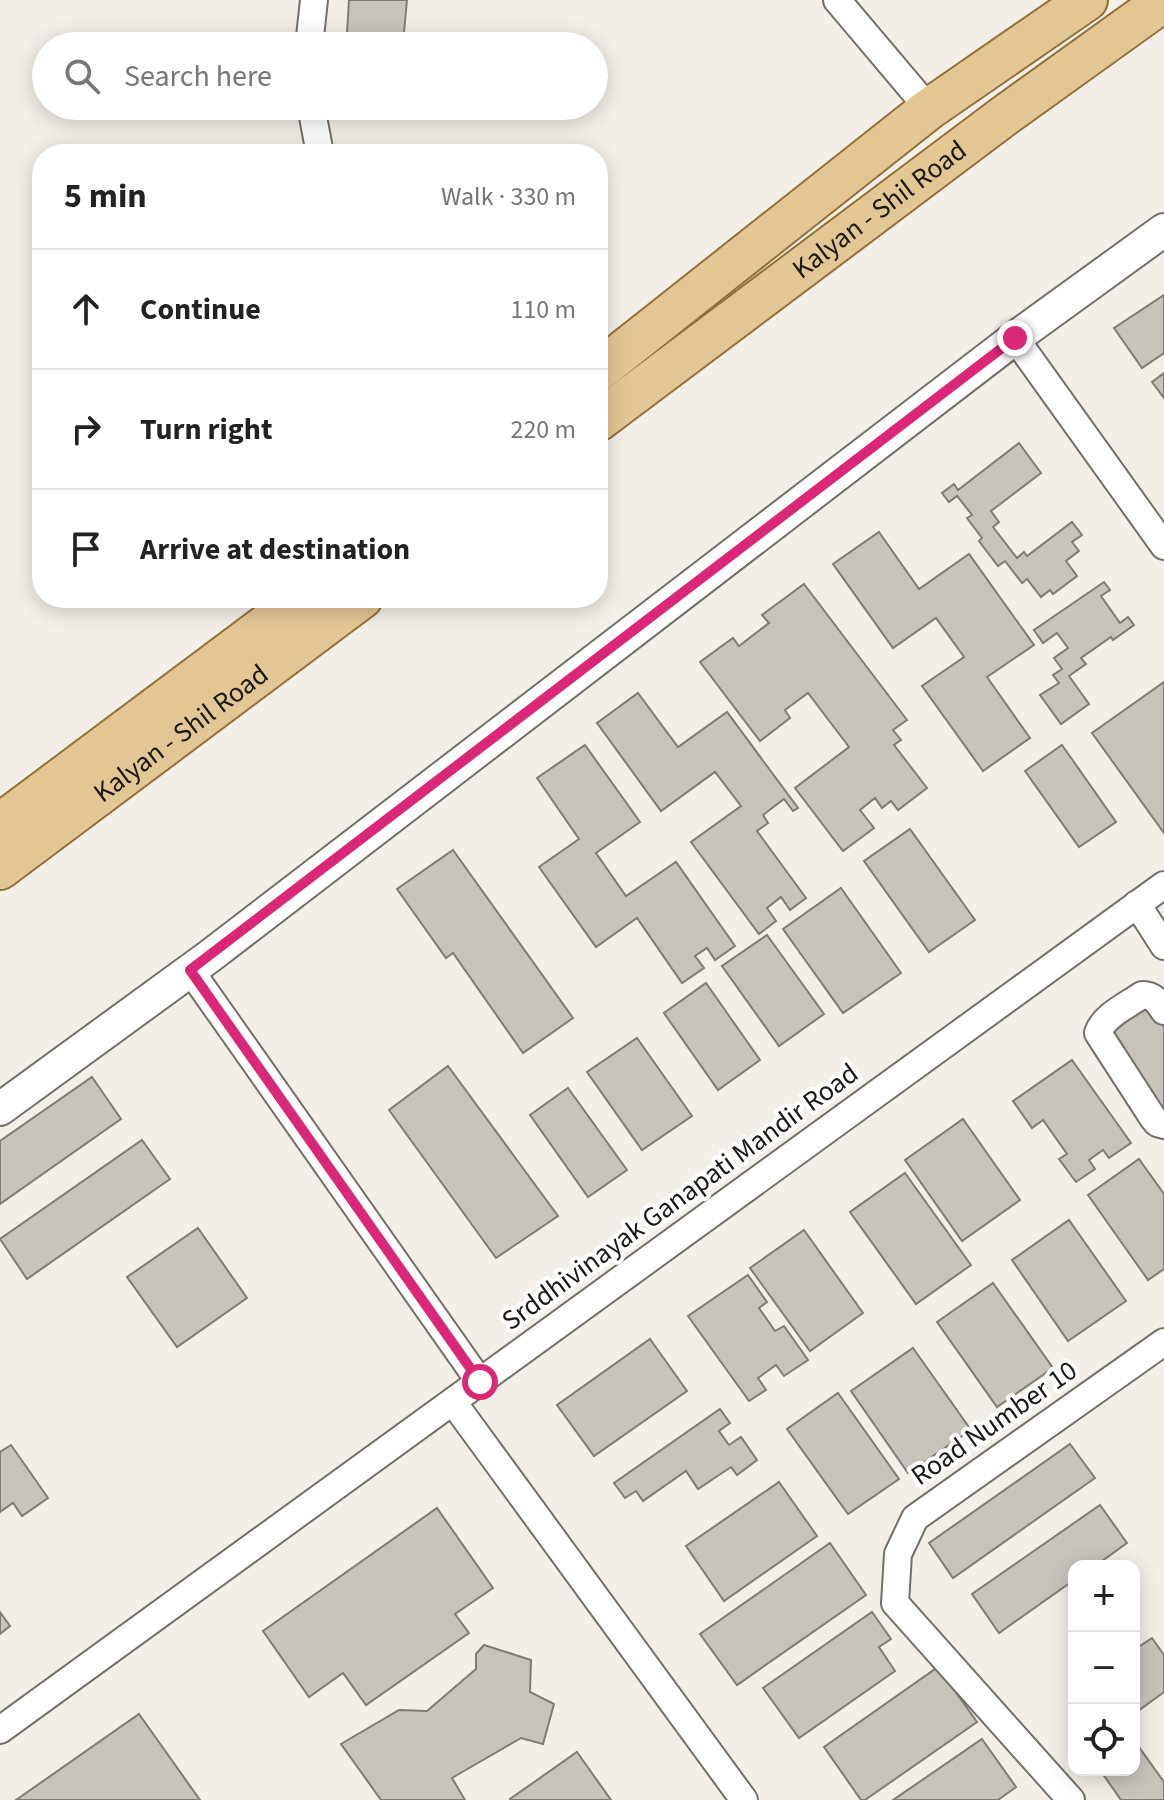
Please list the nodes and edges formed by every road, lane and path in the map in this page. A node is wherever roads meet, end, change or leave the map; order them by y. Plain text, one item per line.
1 (314, 0) edge
2 (837, 0) edge
3 (1087, 0) edge
4 (1164, 1) edge
5 (311, 32) edge
6 (929, 109) junction
7 (314, 120) edge
8 (318, 144) edge
9 (1164, 230) edge
10 (1015, 338) junction
11 (608, 363) edge
12 (608, 413) edge
13 (1164, 546) edge
14 (289, 608) edge
15 (349, 608) edge
16 (0, 824) edge
17 (0, 869) edge
18 (1164, 885) edge
19 (1137, 904) junction
20 (1164, 946) edge
21 (190, 970) junction
22 (1164, 1011) edge
23 (0, 1109) edge
24 (1164, 1125) edge
25 (1164, 1342) edge
26 (480, 1382) junction
27 (453, 1402) junction
28 (0, 1730) edge
29 (744, 1800) edge
30 (1071, 1800) edge

1 - 5 street
2 - 6 street
3 - 6 main road, Kalyan - Shil Road
4 - 12 main road, Kalyan - Shil Road
6 - 11 main road, Kalyan - Shil Road
7 - 8 street
9 - 10 street
10 - 13 street
10 - 21 street
14 - 16 main road, Kalyan - Shil Road
15 - 17 main road, Kalyan - Shil Road
18 - 19 street, Srddhivinayak Ganapati Mandir Road
19 - 20 street
19 - 26 street, Srddhivinayak Ganapati Mandir Road
21 - 23 street
21 - 26 street
22 - 24 street
25 - 30 street, Road Number 10
26 - 27 street, Srddhivinayak Ganapati Mandir Road
27 - 28 street, Srddhivinayak Ganapati Mandir Road
27 - 29 street

